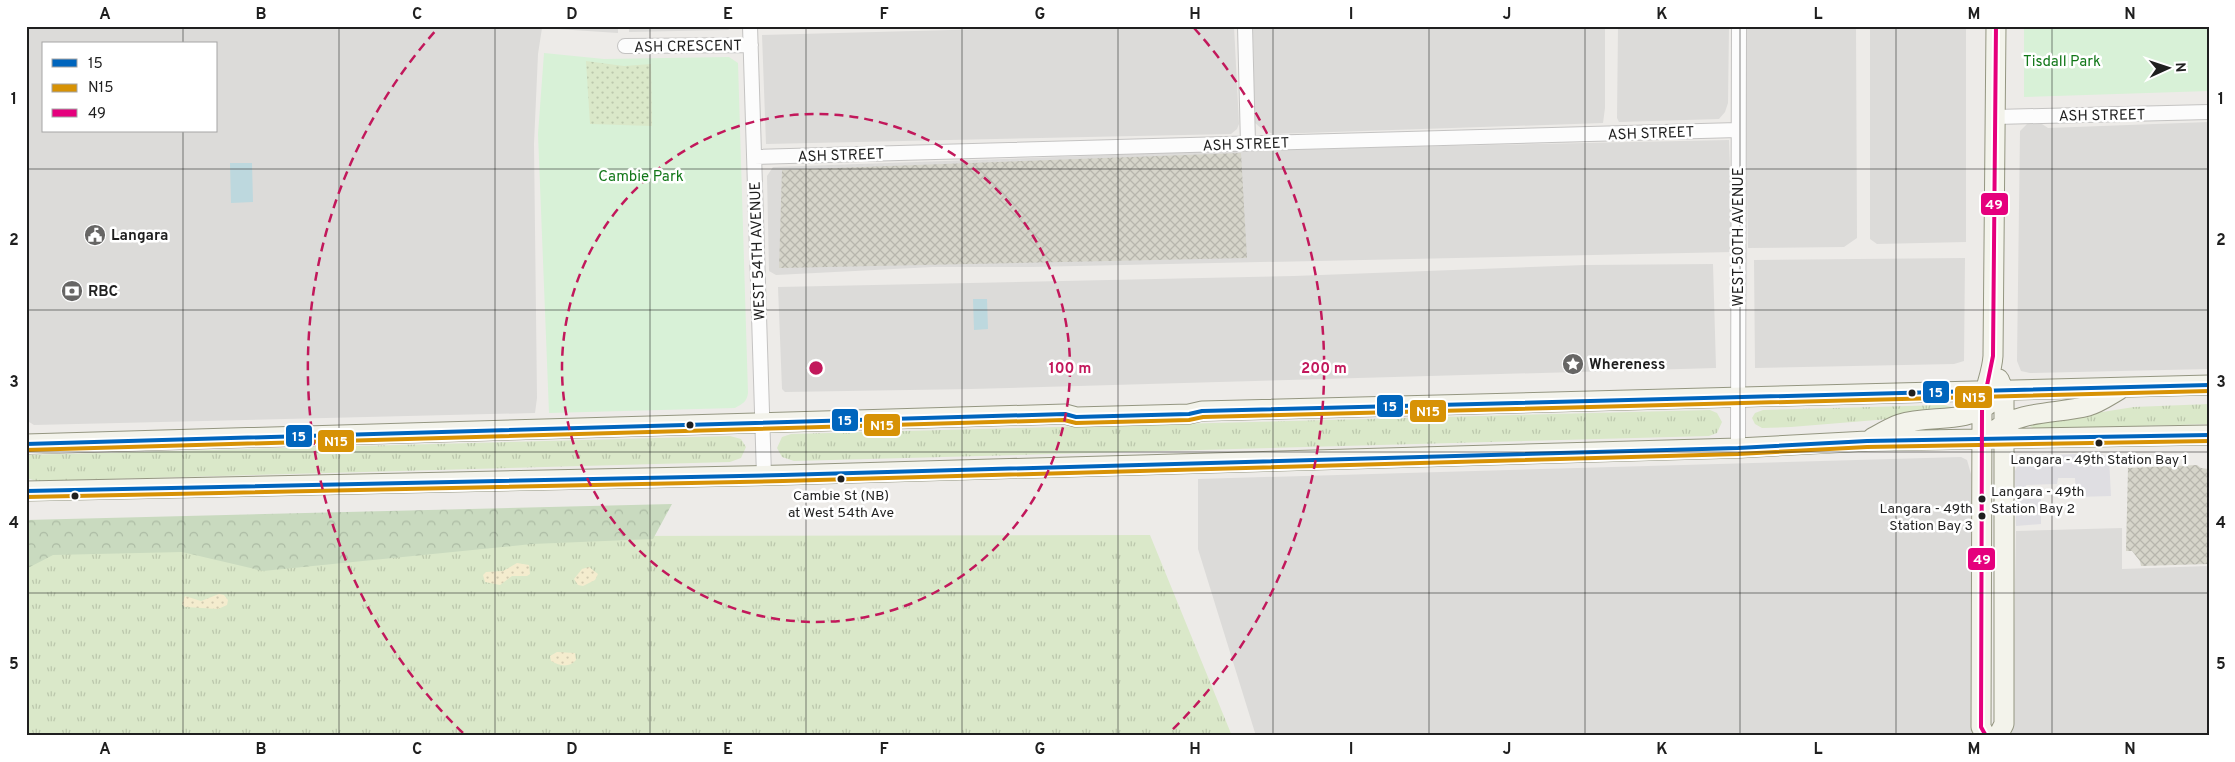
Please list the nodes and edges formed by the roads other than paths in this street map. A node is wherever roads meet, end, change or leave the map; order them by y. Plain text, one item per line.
1 (750, 26) edge
2 (1245, 26) edge
3 (1739, 26) edge
4 (1996, 26) edge
5 (750, 45) junction
6 (625, 46) dead end
7 (2209, 112) edge
8 (1996, 117) junction
9 (1738, 130) junction
10 (1248, 144) junction
11 (754, 157) junction
12 (1993, 364) junction
13 (2209, 385) edge
14 (2124, 388) junction
15 (2004, 391) junction
16 (1738, 396) junction
17 (1983, 401) junction
18 (762, 423) junction
19 (2004, 431) junction
20 (2209, 435) edge
21 (1982, 439) junction
22 (1866, 441) junction
23 (26, 444) edge
24 (1738, 448) junction
25 (764, 476) junction
26 (26, 491) edge
27 (1986, 736) edge
28 (1998, 736) edge

1 - 5 street, WEST 54TH AVENUE
2 - 10 street
3 - 9 street, WEST 50TH AVENUE
4 - 8 main road
5 - 6 street, ASH CRESCENT
5 - 11 street, WEST 54TH AVENUE
7 - 8 street, ASH STREET
8 - 12 main road
9 - 10 street, ASH STREET
9 - 16 street, WEST 50TH AVENUE
10 - 11 street, ASH STREET
11 - 18 street, WEST 54TH AVENUE
12 - 15 main road
12 - 17 main road
13 - 14 main road
14 - 15 main road
14 - 19 main road
15 - 17 main road
15 - 19 main road
16 - 17 main road
16 - 18 main road
16 - 24 street, WEST 50TH AVENUE
17 - 21 main road
17 - 22 main road
18 - 23 main road
18 - 25 street, WEST 54TH AVENUE
19 - 20 main road
19 - 21 main road
19 - 28 main road
21 - 22 main road
21 - 27 main road
22 - 24 main road
24 - 25 main road
25 - 26 main road

